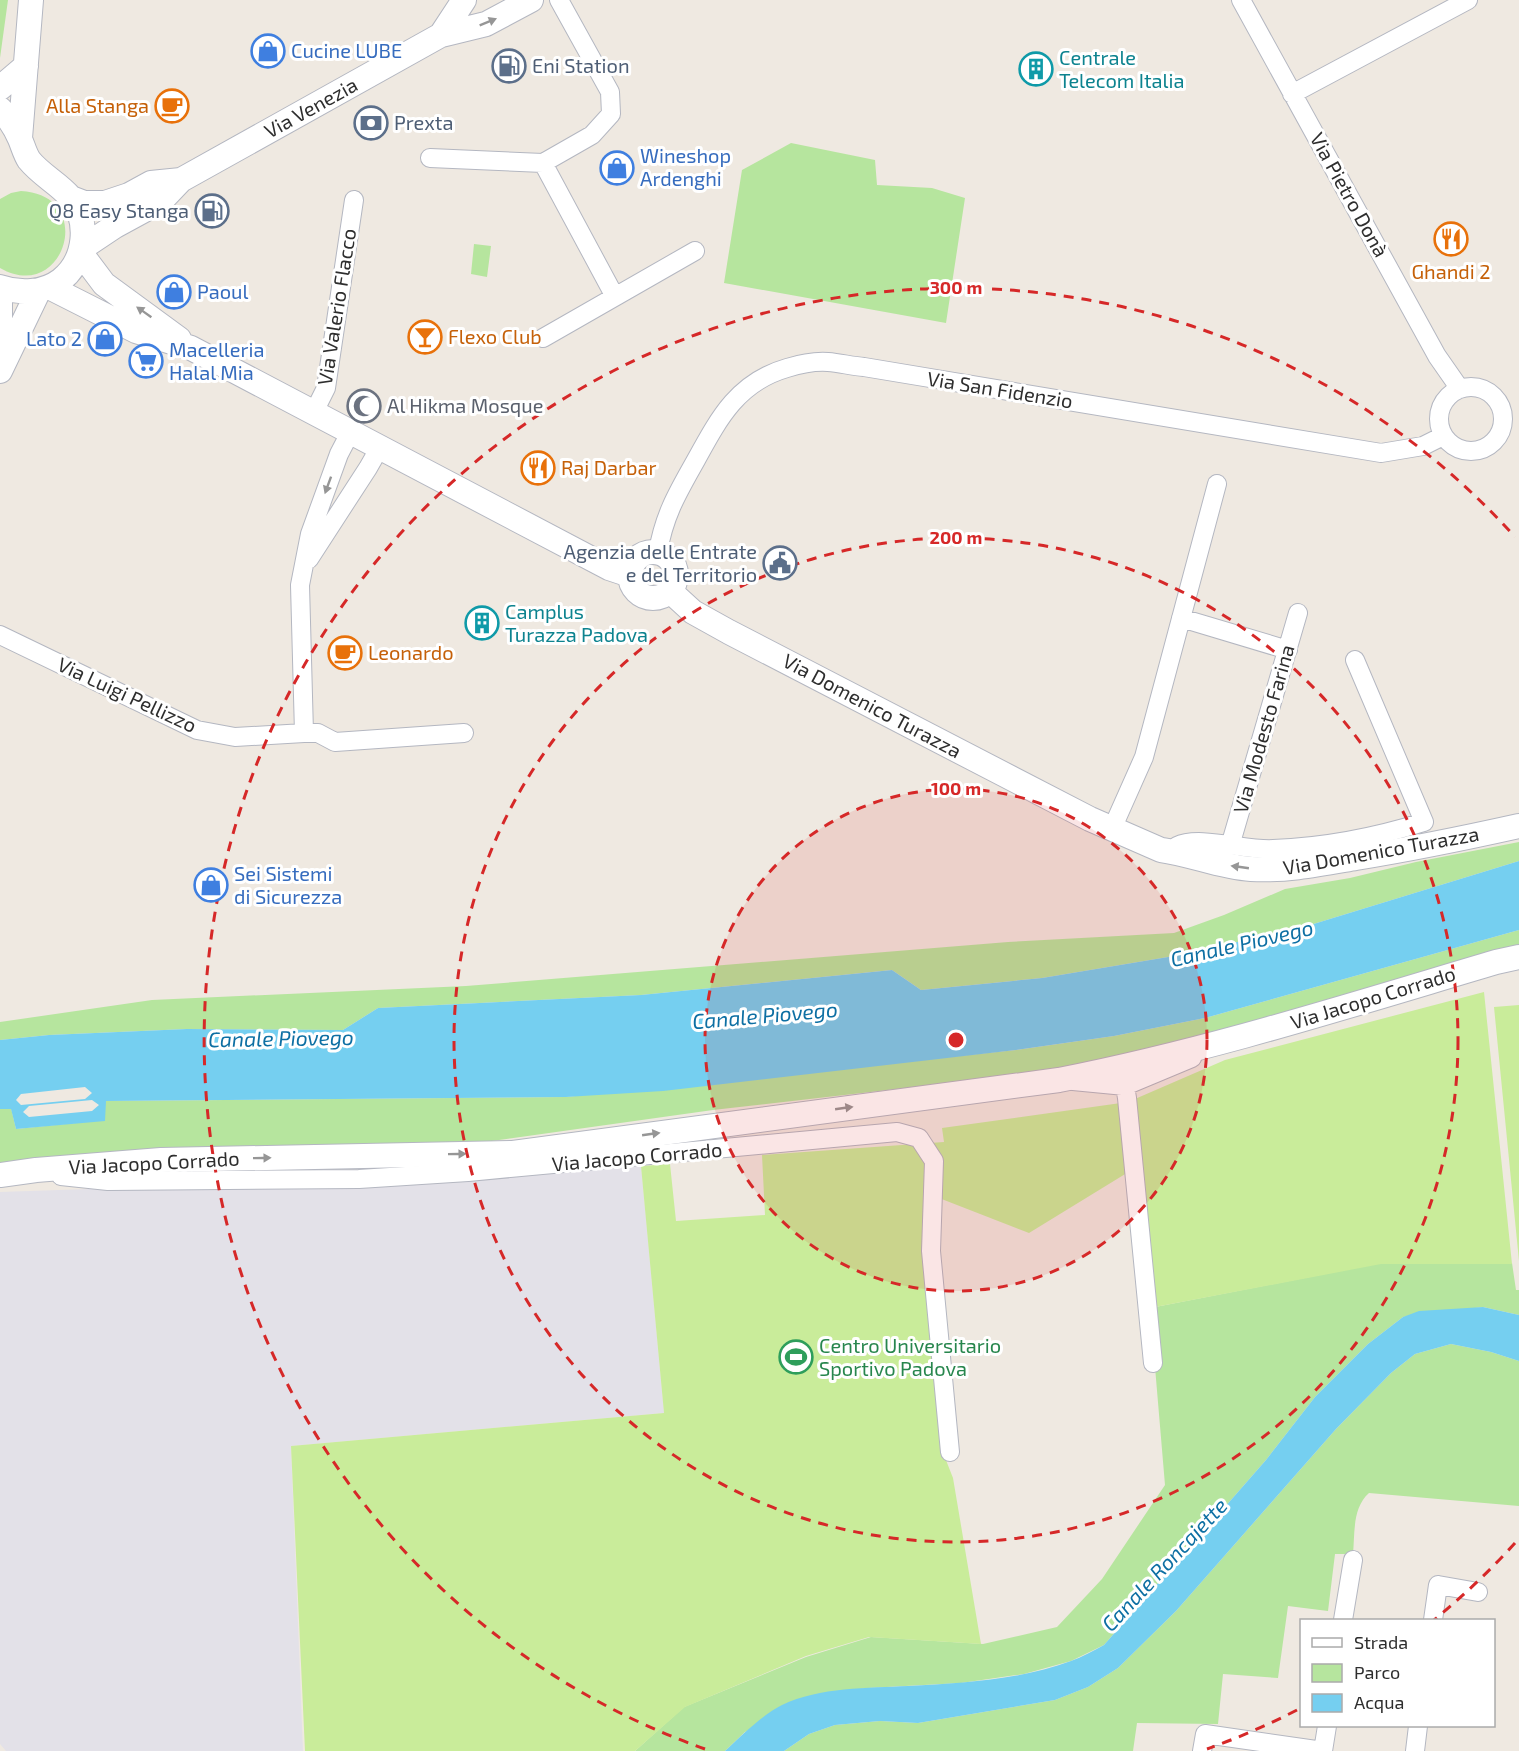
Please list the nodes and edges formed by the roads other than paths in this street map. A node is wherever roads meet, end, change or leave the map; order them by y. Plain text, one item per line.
1 (31, 0) edge
2 (464, 0) edge
3 (531, 0) edge
4 (559, 0) edge
5 (1241, 0) edge
6 (1468, 0) edge
7 (441, 34) junction
8 (26, 66) junction
9 (0, 88) edge
10 (1292, 94) junction
11 (0, 109) edge
12 (20, 138) junction
13 (430, 158) dead end
14 (543, 163) junction
15 (181, 180) junction
16 (71, 198) junction
17 (354, 200) dead end
18 (81, 250) junction
19 (694, 251) dead end
20 (0, 287) edge
21 (44, 288) junction
22 (614, 296) junction
23 (0, 300) edge
24 (0, 332) edge
25 (543, 338) dead end
26 (190, 348) junction
27 (0, 371) edge
28 (1460, 389) junction
29 (314, 412) junction
30 (1511, 428) edge
31 (351, 431) junction
32 (1443, 436) junction
33 (380, 447) junction
34 (1216, 484) dead end
35 (658, 552) junction
36 (303, 568) junction
37 (630, 575) junction
38 (670, 591) junction
39 (1298, 613) dead end
40 (1181, 618) junction
41 (0, 634) edge
42 (0, 646) edge
43 (24, 646) junction
44 (1288, 650) junction
45 (1355, 660) dead end
46 (304, 733) junction
47 (464, 733) dead end
48 (1519, 826) edge
49 (1112, 829) junction
50 (1230, 846) junction
51 (1173, 851) junction
52 (1519, 957) edge
53 (1227, 1041) junction
54 (1059, 1080) junction
55 (1125, 1086) junction
56 (36, 1170) junction
57 (0, 1174) edge
58 (1153, 1363) dead end
59 (950, 1452) dead end
60 (1353, 1560) dead end
61 (1478, 1592) dead end
62 (1344, 1619) edge
63 (1433, 1619) edge
64 (1327, 1727) edge
65 (1418, 1727) edge
66 (1202, 1751) edge
67 (1323, 1751) edge
68 (1414, 1751) edge

1 - 8 main road
2 - 7 main road, Via Venezia
7 -> 3 main road, Via Venezia
4 - 14 street
5 - 10 street, Via Pietro Donà
6 - 10 street
7 - 15 main road, Via Venezia
8 - 9 main road
8 - 12 main road
10 - 28 street, Via Pietro Donà
11 - 12 main road
12 - 16 main road
13 - 14 street
14 - 22 street
15 - 16 main road, Via Venezia
15 - 18 main road, Via Venezia
16 - 18 main road
17 - 29 street, Via Valerio Flacco
18 - 21 main road
26 -> 18 main road
19 - 22 street
20 - 21 main road
21 - 26 main road
21 - 27 main road
22 - 25 street
23 - 24 main road
26 - 29 main road
28 - 30 street
28 - 32 street
29 - 31 main road
30 - 32 street
31 - 33 main road
31 -> 36 street
32 - 35 street, Via San Fidenzio
33 - 36 street
33 - 37 main road
34 - 40 street
35 - 37 main road
35 - 38 main road
36 - 46 street
37 - 38 main road
38 - 49 main road, Via Domenico Turazza
39 - 44 street, Via Modesto Farina
40 - 44 street
40 - 49 street
41 - 43 street, Via Luigi Pellizzo
42 - 43 street, Via Luigi Pellizzo
43 - 46 street, Via Luigi Pellizzo
44 - 50 street, Via Modesto Farina
45 - 50 street, Via Domenico Turazza
46 - 47 street, Via Luigi Pellizzo
48 -> 51 main road, Via Domenico Turazza
49 - 51 main road, Via Domenico Turazza
50 - 51 street, Via Domenico Turazza
52 - 53 main road, Via Jacopo Corrado
53 - 54 main road, Via Jacopo Corrado
53 - 55 street, Via Jacopo Corrado
54 - 55 street, Via Jacopo Corrado
56 -> 54 main road, Via Jacopo Corrado
55 - 58 street
56 - 57 main road, Via Jacopo Corrado
56 - 59 street, Via Jacopo Corrado
60 - 62 street
61 - 63 street
64 - 67 street
65 - 68 street
66 - 67 street

